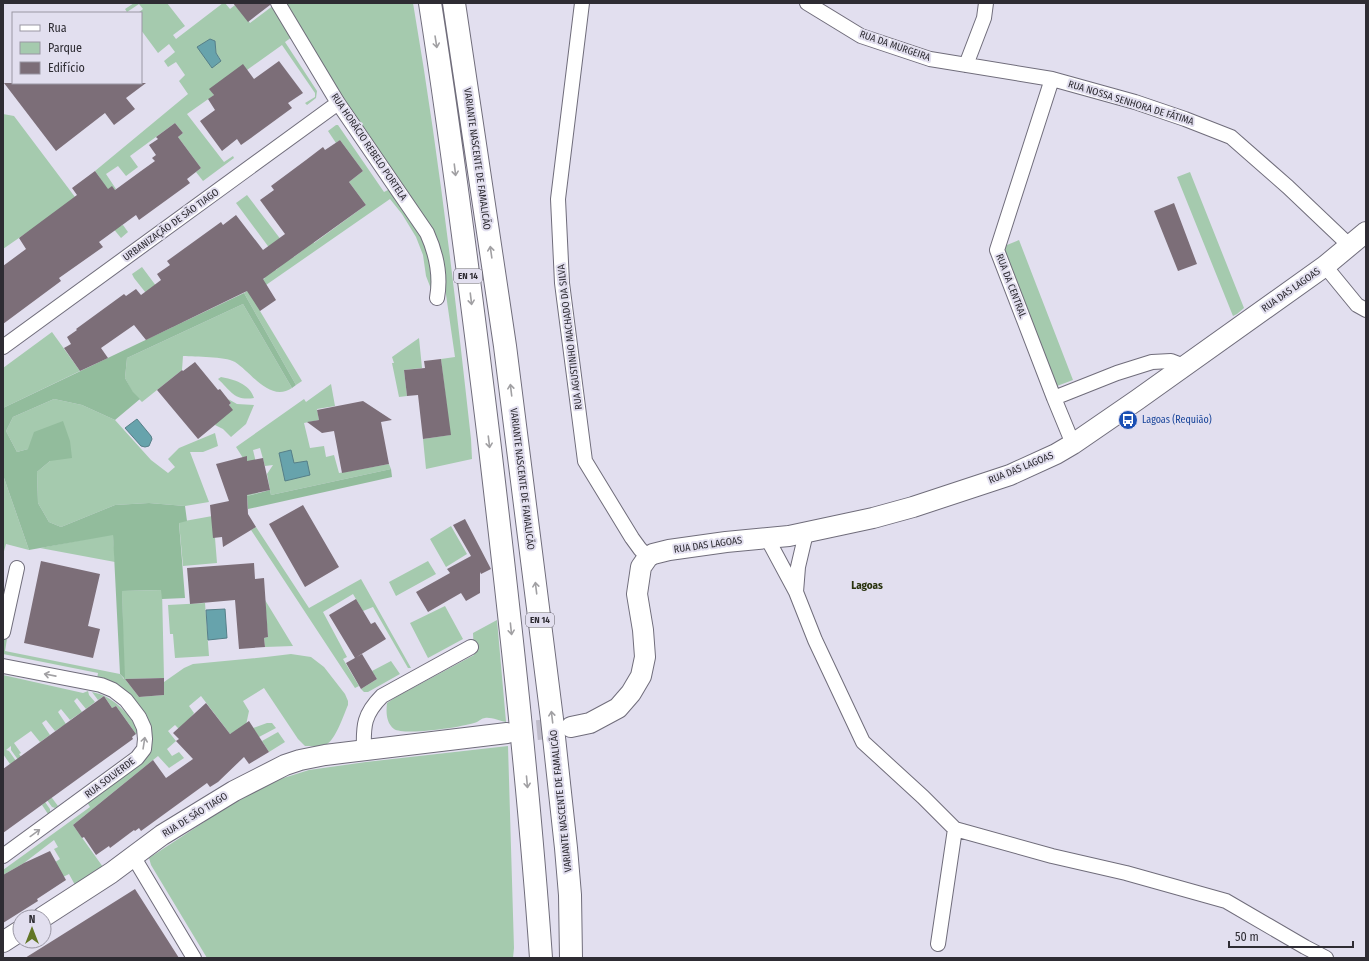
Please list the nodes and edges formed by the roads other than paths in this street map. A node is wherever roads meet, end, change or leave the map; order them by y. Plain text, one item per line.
1 (278, 3) edge
2 (430, 3) edge
3 (454, 3) edge
4 (582, 3) edge
5 (807, 3) edge
6 (986, 3) edge
7 (966, 65) junction
8 (1052, 79) junction
9 (338, 103) junction
10 (1366, 232) edge
11 (1349, 245) junction
12 (1325, 266) junction
13 (437, 298) dead end
14 (1366, 310) edge
15 (3, 347) edge
16 (1184, 366) junction
17 (1054, 398) junction
18 (1073, 444) junction
19 (806, 533) junction
20 (767, 538) junction
21 (644, 562) junction
22 (17, 568) dead end
23 (796, 592) junction
24 (7, 598) edge
25 (3, 632) edge
26 (471, 648) dead end
27 (3, 666) edge
28 (571, 727) tunnel mouth
29 (507, 733) tunnel mouth
30 (364, 751) junction
31 (955, 829) junction
32 (3, 856) edge
33 (133, 856) junction
34 (570, 895) junction
35 (52, 911) edge
36 (538, 914) junction
37 (12, 936) edge
38 (3, 942) edge
39 (938, 944) dead end
40 (194, 958) edge
41 (533, 958) edge
42 (541, 958) edge
43 (571, 958) edge
44 (587, 958) edge
45 (1326, 958) edge

1 - 9 street, RUA HORÁCIO REBELO PORTELA
2 -> 36 highway, EN 14
34 -> 3 highway, VARIANTE NASCENTE DE FAMALICÃO / EN 14
4 - 21 street, RUA AGUSTINHO MACHADO DA SILVA
5 - 7 street, RUA DA MURGEIRA
6 - 7 street
7 - 8 street, RUA NOSSA SENHORA DE FÁTIMA
8 - 11 street, RUA NOSSA SENHORA DE FÁTIMA
8 - 17 street, RUA DA CENTRAL
9 - 13 street, RUA HORÁCIO REBELO PORTELA
9 - 15 street, URBANIZAÇÃO DE SÃO TIAGO
10 - 11 main road, RUA DAS LAGOAS
11 - 12 main road, RUA DAS LAGOAS
12 - 14 street
12 - 16 main road, RUA DAS LAGOAS
16 - 17 street
16 - 18 main road, RUA DAS LAGOAS
17 - 18 street, RUA DA CENTRAL
18 - 19 main road, RUA DAS LAGOAS
19 - 20 main road, RUA DAS LAGOAS
19 - 23 street
20 - 21 main road, RUA DAS LAGOAS
20 - 23 street
21 - 28 main road
22 - 24 street
23 - 31 street
24 - 25 street
26 - 30 street
32 -> 27 street, RUA SOLVERDE
29 - 30 main road, RUA DE SÃO TIAGO
30 - 33 main road, RUA DE SÃO TIAGO
31 - 39 street
31 - 45 street
33 - 35 main road, RUA DE SÃO TIAGO
33 - 40 street
34 - 43 highway, VARIANTE NASCENTE DE FAMALICÃO / EN 14
34 - 44 highway
36 - 41 highway
36 - 42 highway, EN 14
37 - 38 main road

